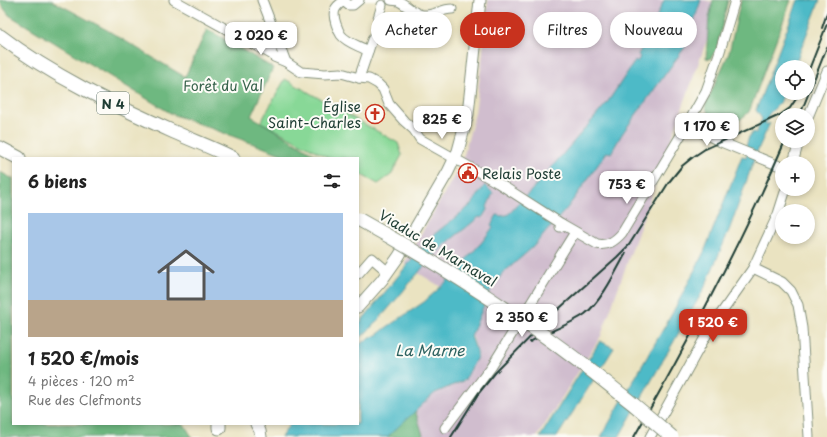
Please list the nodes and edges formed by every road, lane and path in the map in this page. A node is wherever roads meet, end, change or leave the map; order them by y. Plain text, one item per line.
1 (174, 0) edge
2 (262, 0) edge
3 (344, 0) edge
4 (359, 0) edge
5 (391, 0) edge
6 (480, 0) edge
7 (734, 0) edge
8 (379, 3) edge
9 (452, 9) dead end
10 (0, 32) edge
11 (0, 36) edge
12 (0, 42) edge
13 (0, 45) edge
14 (276, 51) junction
15 (368, 51) junction
16 (47, 70) junction
17 (827, 71) edge
18 (359, 78) junction
19 (812, 108) edge
20 (687, 126) junction
21 (0, 148) edge
22 (0, 153) edge
23 (18, 157) edge
24 (220, 157) edge
25 (231, 157) edge
26 (12, 159) edge
27 (454, 159) junction
28 (775, 164) edge
29 (784, 196) edge
30 (359, 220) edge
31 (575, 232) junction
32 (753, 268) junction
33 (388, 272) junction
34 (359, 273) edge
35 (359, 306) edge
36 (445, 428) dead end
37 (650, 437) edge
38 (672, 437) edge
39 (809, 437) edge

1 - 14 street
2 - 14 street
3 - 4 street
3 - 15 street
5 - 8 street
5 - 9 street
6 - 27 main road
7 - 20 street
8 - 15 street
10 - 16 highway, N 4
11 - 16 highway, N 4
12 - 16 highway, N 4
13 - 16 highway, N 4
14 - 18 street
15 - 18 street
16 - 24 highway, N 4
16 - 25 highway, N 4
17 - 19 street
18 - 27 street
20 - 28 street
20 - 31 street
21 - 23 highway
22 - 26 highway
27 - 31 street
27 - 33 main road
29 - 32 street
30 - 38 highway, Viaduc de Marnaval, bridge
31 - 36 street
32 - 37 street
32 - 39 street
33 - 34 street
33 - 35 main road

